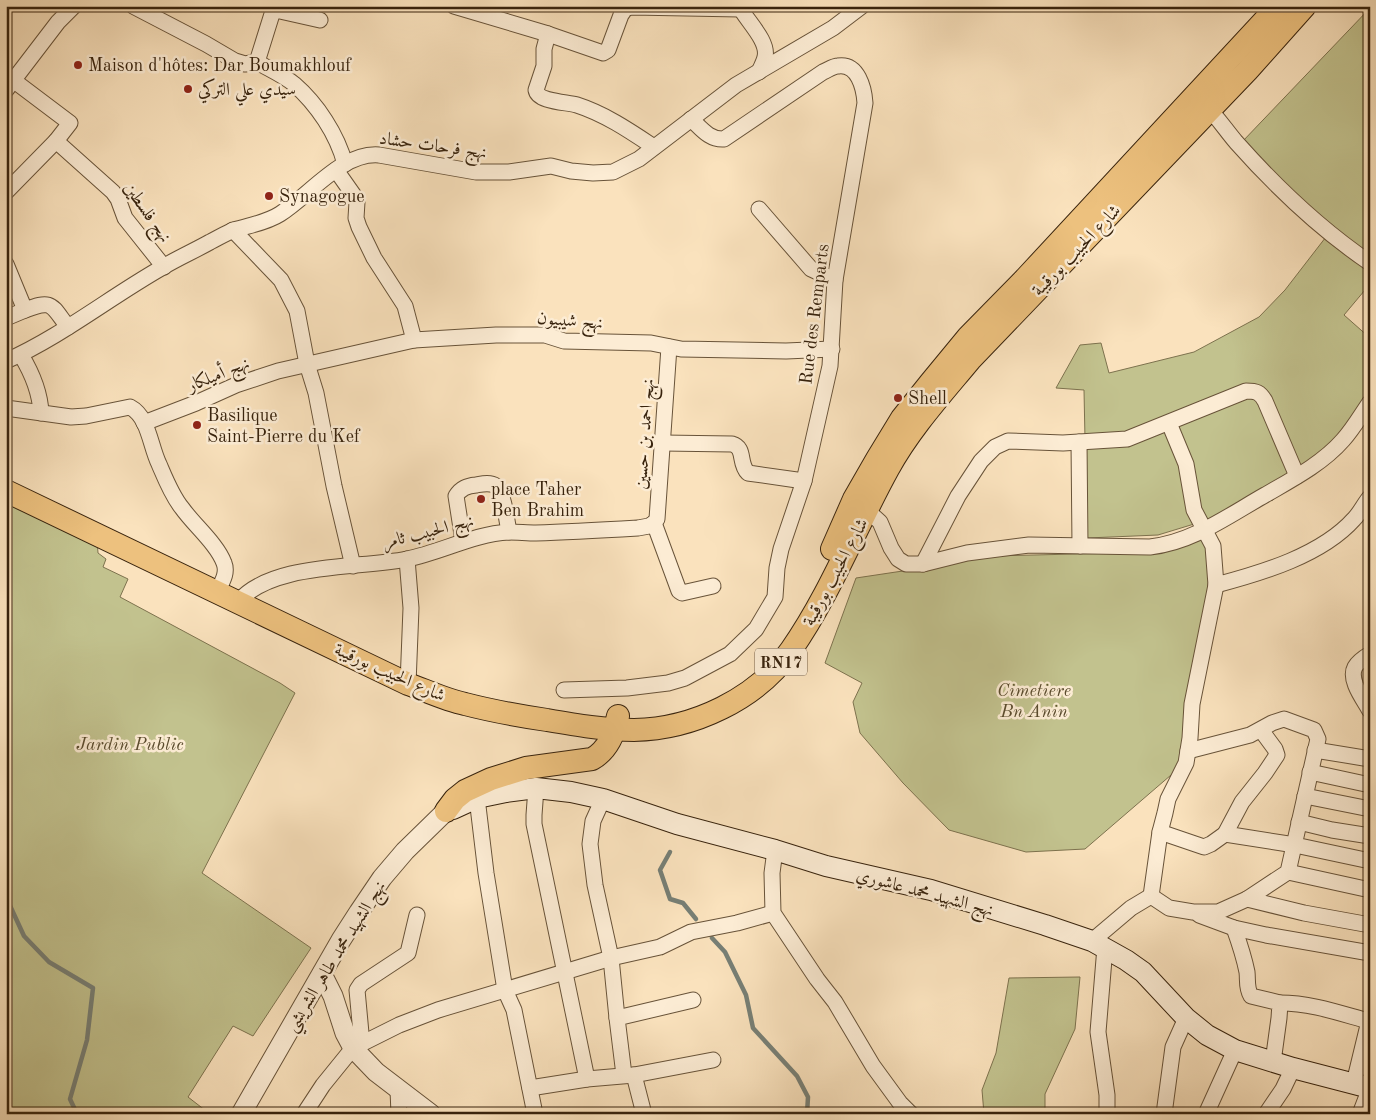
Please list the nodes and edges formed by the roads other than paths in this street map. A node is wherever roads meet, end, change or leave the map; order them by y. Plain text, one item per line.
1 (74, 6) edge
2 (133, 6) edge
3 (454, 6) edge
4 (862, 6) edge
5 (1278, 6) edge
6 (1304, 6) edge
7 (740, 7) edge
8 (320, 20) dead end
9 (548, 34) junction
10 (257, 62) junction
11 (759, 72) junction
12 (10, 85) edge
13 (1203, 103) junction
14 (691, 119) junction
15 (56, 140) junction
16 (654, 146) junction
17 (341, 167) junction
18 (6, 192) edge
19 (759, 209) dead end
20 (233, 230) junction
21 (1370, 263) edge
22 (6, 264) edge
23 (164, 267) junction
24 (835, 280) junction
25 (25, 310) junction
26 (6, 318) edge
27 (68, 327) junction
28 (414, 340) junction
29 (669, 347) junction
30 (832, 349) junction
31 (21, 355) junction
32 (6, 361) edge
33 (307, 364) junction
34 (1370, 402) edge
35 (6, 408) edge
36 (41, 412) junction
37 (144, 423) junction
38 (1169, 423) junction
39 (1079, 442) junction
40 (663, 443) junction
41 (1297, 476) junction
42 (804, 481) junction
43 (6, 484) edge
44 (6, 491) edge
45 (1370, 497) edge
46 (861, 505) junction
47 (654, 523) junction
48 (1204, 530) junction
49 (509, 532) junction
50 (463, 541) junction
51 (1080, 546) junction
52 (407, 559) junction
53 (923, 564) junction
54 (353, 566) junction
55 (1216, 585) junction
56 (713, 586) dead end
57 (219, 587) junction
58 (241, 597) junction
59 (1370, 654) edge
60 (409, 678) junction
61 (564, 690) dead end
62 (1370, 711) edge
63 (617, 722) junction
64 (1261, 730) junction
65 (1315, 750) junction
66 (1188, 751) junction
67 (1370, 759) edge
68 (1310, 772) junction
69 (1370, 784) edge
70 (536, 788) junction
71 (1305, 796) junction
72 (478, 798) junction
73 (603, 799) junction
74 (1370, 809) edge
75 (446, 811) junction
76 (1299, 822) junction
77 (1160, 832) junction
78 (1225, 834) junction
79 (1370, 836) edge
80 (1294, 845) junction
81 (775, 850) junction
82 (1370, 861) edge
83 (1288, 872) junction
84 (1370, 890) edge
85 (1151, 896) junction
86 (1247, 899) junction
87 (1193, 912) junction
88 (773, 913) junction
89 (417, 915) dead end
90 (1370, 925) edge
91 (1234, 928) junction
92 (1099, 944) junction
93 (1370, 954) edge
94 (611, 958) junction
95 (565, 973) junction
96 (322, 974) junction
97 (357, 990) junction
98 (505, 990) junction
99 (333, 996) junction
100 (693, 1000) dead end
101 (1280, 1003) junction
102 (617, 1018) junction
103 (1186, 1018) junction
104 (1369, 1019) edge
105 (357, 1046) junction
106 (1236, 1050) junction
107 (713, 1060) dead end
108 (1272, 1062) junction
109 (1292, 1068) junction
110 (629, 1075) junction
111 (587, 1079) junction
112 (1365, 1086) edge
113 (530, 1088) junction
114 (398, 1090) junction
115 (241, 1114) edge
116 (304, 1114) edge
117 (399, 1114) edge
118 (431, 1114) edge
119 (535, 1114) edge
120 (644, 1114) edge
121 (911, 1114) edge
122 (1107, 1114) edge
123 (1164, 1114) edge
124 (1206, 1114) edge
125 (1266, 1114) edge
126 (1360, 1114) edge

1 - 12 street
2 - 10 street
3 - 9 street
4 - 11 street, نهج فرحات حشاد
5 - 13 main road, شارع الحبيب بورقيبة / RN17
6 - 13 main road, شارع الحبيب بورقيبة / RN17
7 - 9 street
7 - 11 street
8 - 10 street
9 - 16 street
10 - 17 street
11 - 14 street, نهج فرحات حشاد
12 - 15 street
13 - 21 street
13 - 46 main road, شارع الحبيب بورقيبة / RN17
14 - 16 street, نهج فرحات حشاد
14 - 24 street, Rue des Remparts
15 - 18 street
15 - 23 street, نهج فلسطين
16 - 17 street, نهج فرحات حشاد
17 - 20 street, نهج فرحات حشاد
17 - 28 street
19 - 24 street
20 - 23 street, نهج فرحات حشاد
20 - 33 street
22 - 25 street
23 - 27 street, نهج فرحات حشاد
24 - 30 street, Rue des Remparts
25 - 26 street
25 - 27 street
27 - 31 street, نهج فرحات حشاد
28 - 29 street, نهج شيبيون
28 - 33 street, نهج شيبيون
29 - 30 street, نهج شيبيون
29 - 40 street, نهج احمد بن حسين
30 - 42 street, Rue des Remparts
31 - 32 street, نهج فرحات حشاد
31 - 36 street
33 - 37 street, نهج أميلكار
33 - 54 street
34 - 41 street
35 - 36 street
36 - 37 street
37 - 57 street
38 - 39 street
38 - 41 street
38 - 48 street
39 - 51 street
39 - 53 street
40 - 42 street
40 - 47 street, نهج احمد بن حسين
41 - 48 street
42 - 61 street, Rue des Remparts
43 - 57 main road, شارع الحبيب بورقيبة / RN17
44 - 57 main road, شارع الحبيب بورقيبة / RN17
45 - 55 street
46 - 53 street
46 - 63 main road, شارع الحبيب بورقيبة / RN17
47 - 49 street, نهج الحبيب ثامر
47 - 56 street
48 - 51 street
48 - 55 street
49 - 50 street, نهج الحبيب ثامر
49 - 50 street
50 - 52 street, نهج الحبيب ثامر
51 - 53 street
52 - 54 street, نهج الحبيب ثامر
52 - 60 street
54 - 58 street, نهج الحبيب ثامر
55 - 66 street
57 - 58 main road, شارع الحبيب بورقيبة / RN17
58 - 60 main road, شارع الحبيب بورقيبة / RN17
59 - 62 street
60 - 63 main road, شارع الحبيب بورقيبة / RN17
63 - 75 main road
64 - 65 street
64 - 66 street
64 - 78 street
65 - 67 street
65 - 68 street
66 - 77 street
68 - 69 street
68 - 71 street
70 - 72 main road, نهج الشهيد محمد عاشوري
70 - 73 main road, نهج الشهيد محمد عاشوري
70 - 95 street
71 - 74 street
71 - 76 street
72 - 75 main road, نهج الشهيد محمد عاشوري
72 - 98 street
73 - 81 main road, نهج الشهيد محمد عاشوري
73 - 94 street
75 - 96 street, نهج الشهيد محمد طاهر الشريشي
76 - 79 street
76 - 80 street
77 - 78 street
77 - 85 street
78 - 80 street
80 - 82 street
80 - 83 street
81 - 88 street
81 - 92 main road, نهج الشهيد محمد عاشوري
83 - 84 street
83 - 86 street
85 - 87 street
85 - 92 street
86 - 87 street
86 - 90 street
87 - 91 street
88 - 94 street
88 - 121 street
89 - 97 street
91 - 93 street
91 - 101 street
92 - 103 main road, نهج الشهيد محمد عاشوري
92 - 122 street
94 - 95 street
94 - 102 street
95 - 98 street
95 - 111 street
96 - 99 street
96 - 115 street, نهج الشهيد محمد طاهر الشريشي
97 - 99 street
97 - 105 street
98 - 105 street
98 - 113 street
99 - 105 street
100 - 102 street
101 - 104 street
101 - 108 street
102 - 110 street
103 - 106 main road, نهج الشهيد محمد عاشوري
103 - 123 street
104 - 112 street
105 - 114 street
105 - 116 street
106 - 108 main road, نهج الشهيد محمد عاشوري
106 - 124 street
107 - 110 street
108 - 109 main road, نهج الشهيد محمد عاشوري
109 - 112 main road, نهج الشهيد محمد عاشوري
109 - 125 street
110 - 111 street
110 - 120 street
111 - 113 street
112 - 126 street
113 - 119 street
114 - 117 street
114 - 118 street

